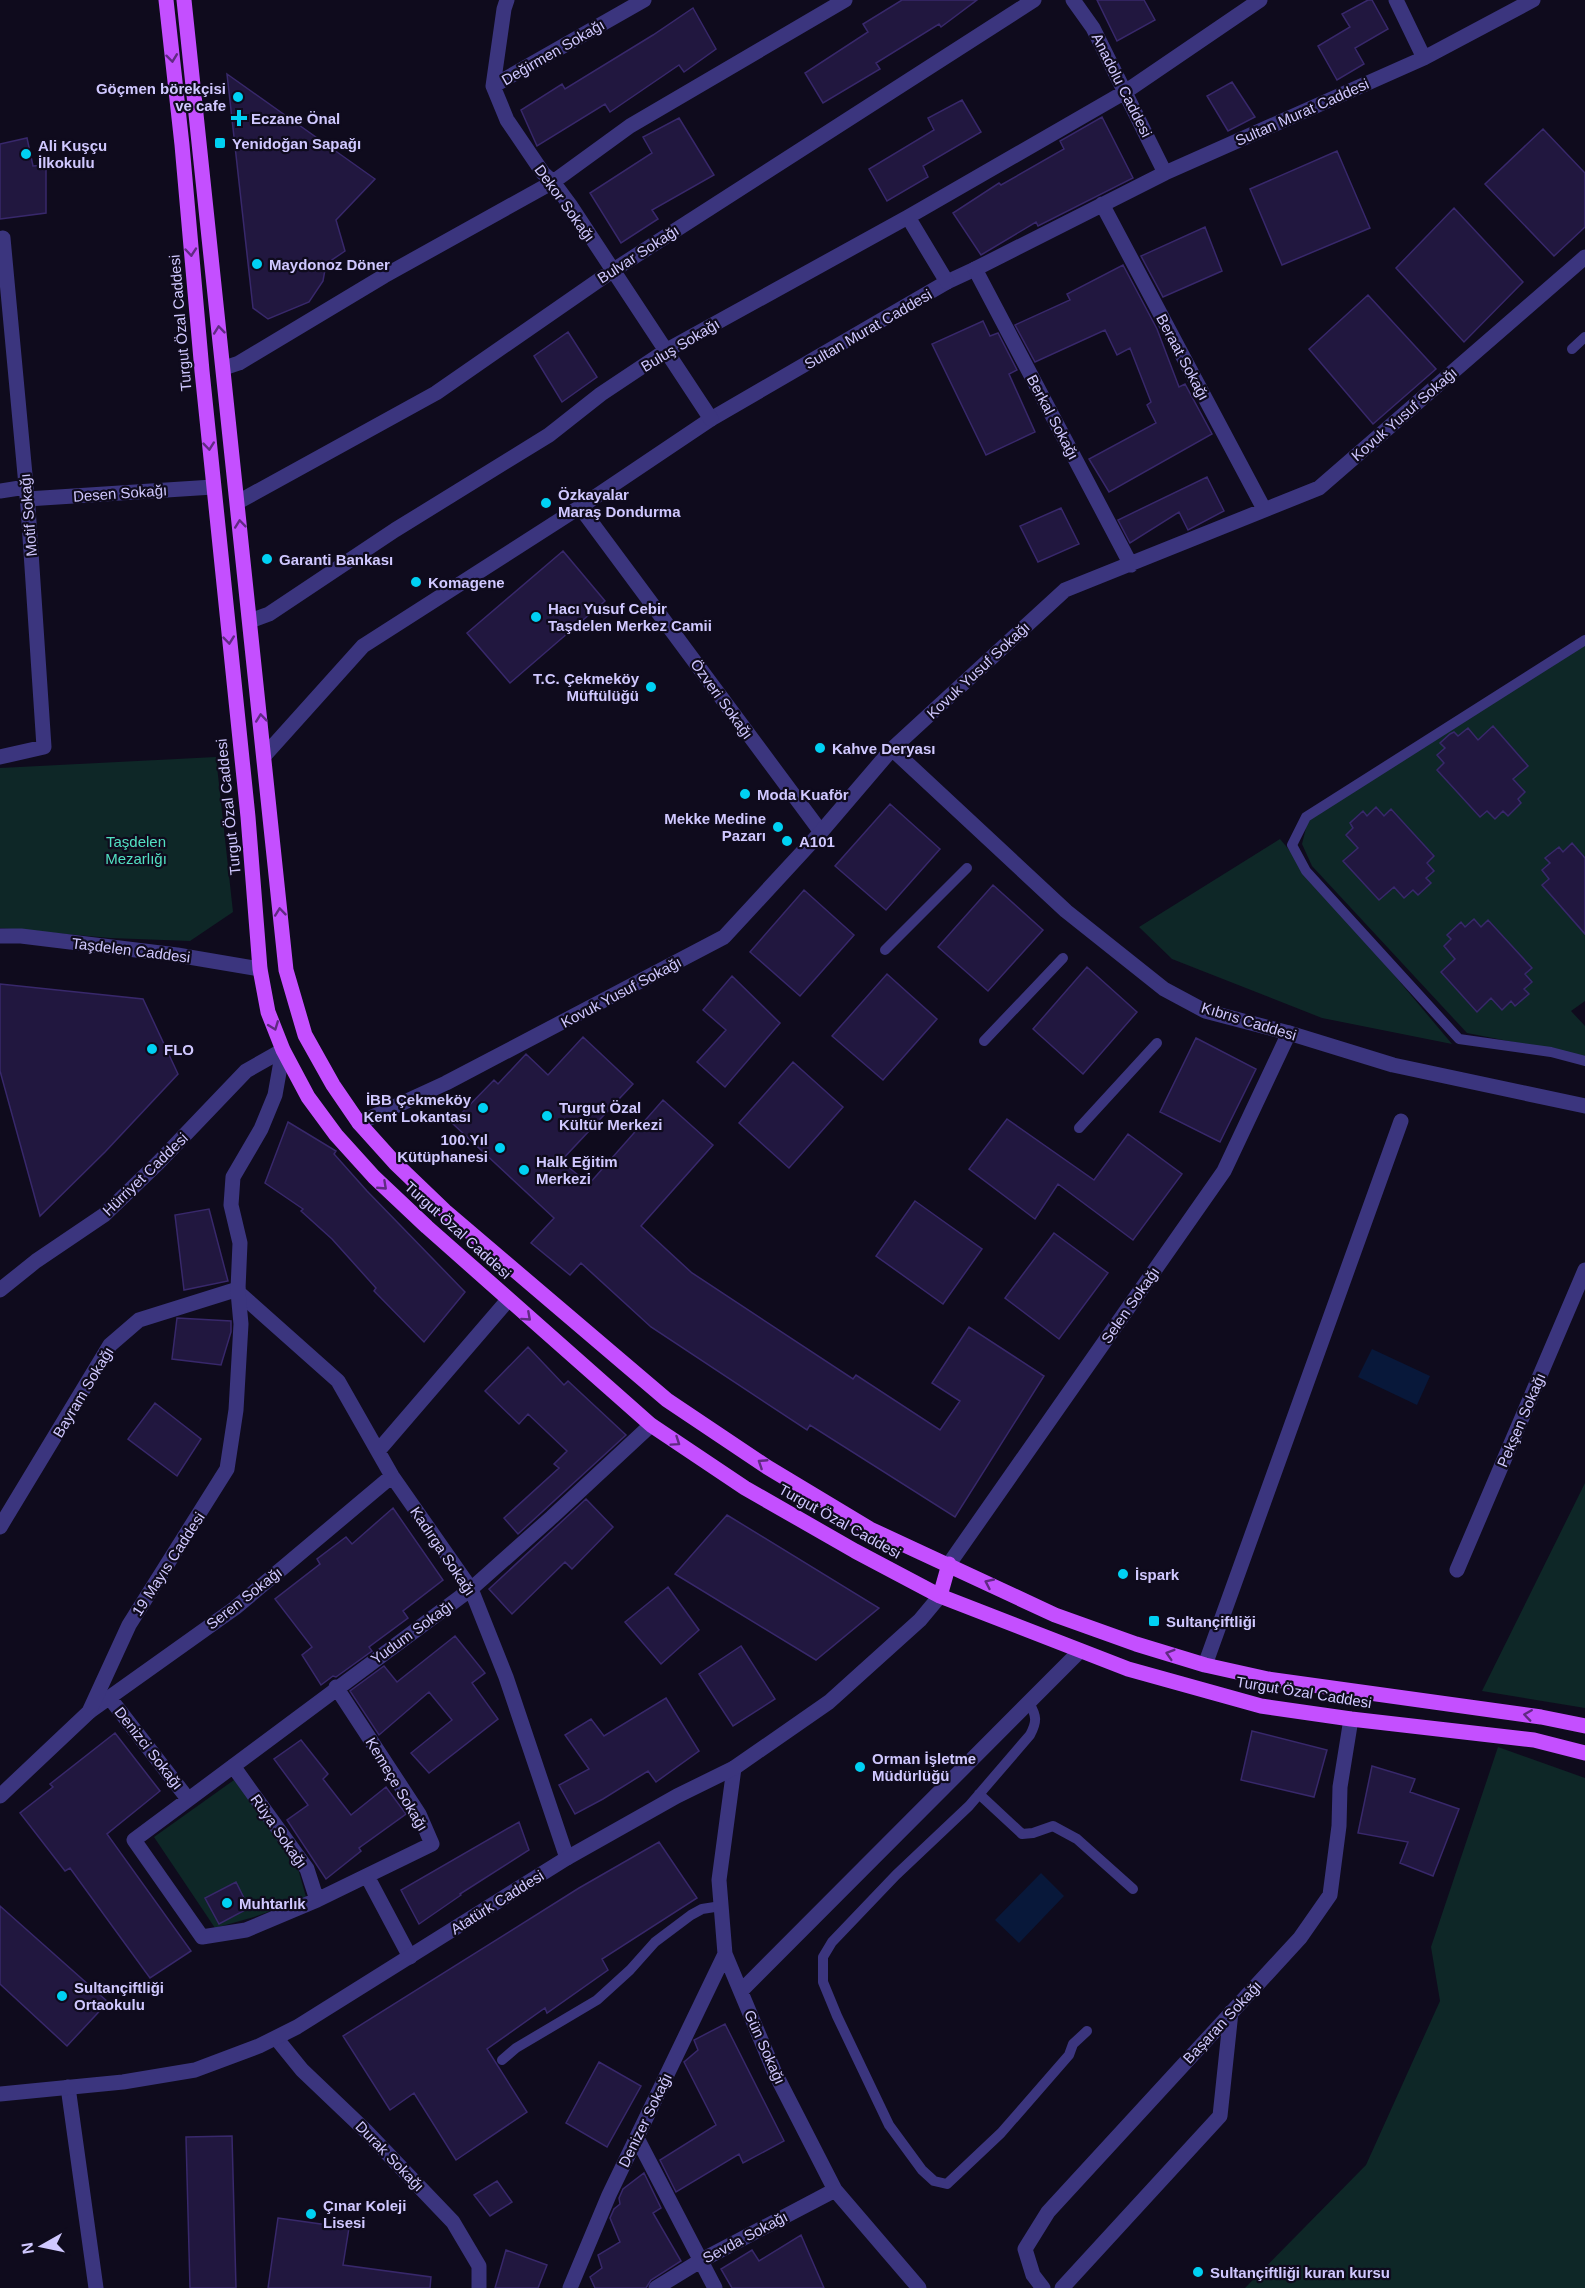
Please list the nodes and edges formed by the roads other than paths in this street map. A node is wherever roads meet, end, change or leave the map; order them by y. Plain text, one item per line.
1 (166, 0) edge
2 (184, 0) edge
3 (507, 0) edge
4 (644, 0) edge
5 (845, 0) edge
6 (1034, 0) edge
7 (1073, 0) edge
8 (1260, 0) edge
9 (1396, 0) edge
10 (1533, 0) edge
11 (1424, 58) junction
12 (493, 86) junction
13 (1125, 92) junction
14 (1165, 172) junction
15 (552, 182) junction
16 (1102, 204) junction
17 (908, 217) junction
18 (3, 238) dead end
19 (1585, 257) edge
20 (975, 269) junction
21 (612, 271) junction
22 (947, 282) junction
23 (1585, 337) edge
24 (667, 350) junction
25 (1572, 350) dead end
26 (224, 368) junction
27 (711, 419) junction
28 (213, 487) junction
29 (0, 491) edge
30 (27, 493) junction
31 (238, 502) junction
32 (580, 507) junction
33 (1264, 509) junction
34 (1131, 565) junction
35 (250, 621) junction
36 (1585, 640) edge
37 (892, 749) junction
38 (265, 755) junction
39 (0, 757) edge
40 (821, 832) junction
41 (967, 867) dead end
42 (0, 936) edge
43 (885, 950) dead end
44 (1063, 958) dead end
45 (260, 969) junction
46 (286, 970) junction
47 (1289, 1033) junction
48 (305, 1035) junction
49 (984, 1041) dead end
50 (1157, 1043) dead end
51 (283, 1050) junction
52 (1585, 1061) edge
53 (1585, 1106) edge
54 (1401, 1121) dead end
55 (359, 1123) junction
56 (1079, 1128) dead end
57 (1585, 1270) edge
58 (526, 1279) junction
59 (0, 1290) edge
60 (238, 1291) junction
61 (508, 1300) junction
62 (651, 1425) junction
63 (378, 1451) junction
64 (392, 1476) junction
65 (0, 1527) edge
66 (949, 1564) junction
67 (1457, 1570) dead end
68 (471, 1589) junction
69 (940, 1596) junction
70 (1080, 1651) junction
71 (1205, 1665) junction
72 (336, 1688) junction
73 (1355, 1692) junction
74 (109, 1697) junction
75 (1029, 1702) junction
76 (89, 1712) junction
77 (1351, 1719) junction
78 (1585, 1726) edge
79 (1585, 1753) edge
80 (233, 1766) junction
81 (734, 1768) junction
82 (979, 1794) junction
83 (0, 1796) edge
84 (188, 1799) junction
85 (134, 1840) joint
86 (567, 1858) junction
87 (367, 1876) junction
88 (1133, 1889) dead end
89 (317, 1900) junction
90 (721, 1906) junction
91 (726, 1954) junction
92 (410, 1957) junction
93 (741, 1991) junction
94 (1231, 2012) junction
95 (1087, 2031) dead end
96 (276, 2038) junction
97 (502, 2060) dead end
98 (68, 2087) junction
99 (0, 2094) edge
100 (637, 2138) junction
101 (835, 2190) junction
102 (700, 2261) junction
103 (96, 2288) edge
104 (479, 2288) edge
105 (570, 2288) edge
106 (656, 2288) edge
107 (715, 2288) edge
108 (919, 2288) edge
109 (1043, 2288) edge
110 (1062, 2288) edge

1 -> 28 main road, Turgut Özal Caddesi
26 -> 2 main road, Turgut Özal Caddesi
3 - 12 street
4 - 12 street, Değirmen Sokağı
5 - 15 street
6 - 21 street, Bulvar Sokağı
7 - 13 street, Anadolu Caddesi
8 - 13 street, Buluş Sokağı
9 - 11 street
10 - 11 street, Sultan Murat Caddesi
11 - 14 street, Sultan Murat Caddesi
12 - 15 street, Dekor Sokağı
13 - 14 street, Anadolu Caddesi
13 - 17 street, Buluş Sokağı
14 - 16 street, Sultan Murat Caddesi
15 - 21 street, Dekor Sokağı
15 - 26 street
16 - 20 street, Sultan Murat Caddesi
16 - 33 street, Beraat Sokağı
17 - 22 street
17 - 24 street, Buluş Sokağı
18 - 30 street, Motif Sokağı
19 - 33 street, Kovuk Yusuf Sokağı
20 - 22 street, Sultan Murat Caddesi
20 - 34 street, Berkal Sokağı
21 - 24 street, Dekor Sokağı
21 - 31 street, Bulvar Sokağı
22 - 27 street, Sultan Murat Caddesi
23 - 25 lane
24 - 27 street, Dekor Sokağı
24 - 35 street, Buluş Sokağı
26 - 31 main road, Turgut Özal Caddesi
27 - 32 street, Sultan Murat Caddesi
28 - 30 street, Desen Sokağı
28 -> 45 main road, Turgut Özal Caddesi
29 - 30 street, Desen Sokağı
30 - 39 street, Motif Sokağı
35 -> 31 main road, Turgut Özal Caddesi
32 - 38 street, Sultan Murat Caddesi
32 - 40 street, Özveri Sokağı
33 - 34 street, Kovuk Yusuf Sokağı
34 - 37 street, Kovuk Yusuf Sokağı
38 -> 35 main road, Turgut Özal Caddesi
36 - 52 lane
37 - 40 street, Kovuk Yusuf Sokağı
37 - 47 street, Kıbrıs Caddesi
46 -> 38 main road, Turgut Özal Caddesi
40 - 55 street, Kovuk Yusuf Sokağı
41 - 43 lane
42 - 45 street, Taşdelen Caddesi
44 - 49 lane
45 - 46 main road
45 -> 51 main road, Turgut Özal Caddesi
46 - 48 main road, Turgut Özal Caddesi
47 - 53 street, Kıbrıs Caddesi
47 - 66 street, Selen Sokağı
48 - 51 main road
48 - 55 main road, Turgut Özal Caddesi
50 - 56 lane
51 - 59 street, Hürriyet Caddesi
51 - 60 street, 19 Mayıs Caddesi
51 -> 61 main road, Turgut Özal Caddesi
54 - 71 street
55 - 58 main road, Turgut Özal Caddesi
57 - 67 street, Pekşen Sokağı
58 - 61 main road
66 -> 58 main road, Turgut Özal Caddesi
60 - 63 street, Kadırga Sokağı
60 - 65 street, Bayram Sokağı
60 - 76 street, 19 Mayıs Caddesi
61 -> 62 main road, Turgut Özal Caddesi
61 - 63 street
62 - 68 street, Yudum Sokağı
62 -> 69 main road, Turgut Özal Caddesi
63 - 64 street, Kadırga Sokağı
64 - 68 street, Kadırga Sokağı
64 - 74 street, Seren Sokağı
66 - 69 main road
71 -> 66 main road, Turgut Özal Caddesi
68 - 72 street, Yudum Sokağı
68 - 86 street, Kadırga Sokağı
69 - 70 main road, Turgut Özal Caddesi
69 - 81 street, Atatürk Caddesi
70 - 75 street
70 - 77 main road, Turgut Özal Caddesi
71 - 73 main road, Turgut Özal Caddesi
72 - 80 street, Yudum Sokağı
72 - 87 street, Kemeçe Sokağı
73 - 77 main road
78 -> 73 main road, Turgut Özal Caddesi
74 - 76 street, Seren Sokağı
74 - 84 street, Denizci Sokağı
75 - 82 lane
75 - 93 street
76 - 83 street, 19 Mayıs Caddesi
77 - 79 main road, Turgut Özal Caddesi
77 - 94 street, Başaran Sokağı
80 - 84 street, Yudum Sokağı
80 - 89 street, Rüya Sokağı
81 - 86 street, Atatürk Caddesi
81 - 90 street, Gün Sokağı
82 - 88 lane
82 - 95 lane
84 - 85 street, Yudum Sokağı
85 - 89 street, Kemeçe Sokağı
86 - 92 street, Atatürk Caddesi
87 - 89 street, Kemeçe Sokağı
87 - 92 street
90 - 91 street, Gün Sokağı
90 - 97 lane
91 - 93 street, Gün Sokağı
91 - 100 street, Denizer Sokağı
92 - 96 street, Atatürk Caddesi
93 - 101 street, Gün Sokağı
94 - 109 street, Başaran Sokağı
94 - 110 street
96 - 98 street, Atatürk Caddesi
96 - 104 street, Durak Sokağı
98 - 99 street, Atatürk Caddesi
98 - 103 street
100 - 102 street
100 - 105 street, Denizer Sokağı
101 - 102 street, Sevda Sokağı
101 - 108 street, Gün Sokağı
102 - 106 street, Sevda Sokağı
102 - 107 street

